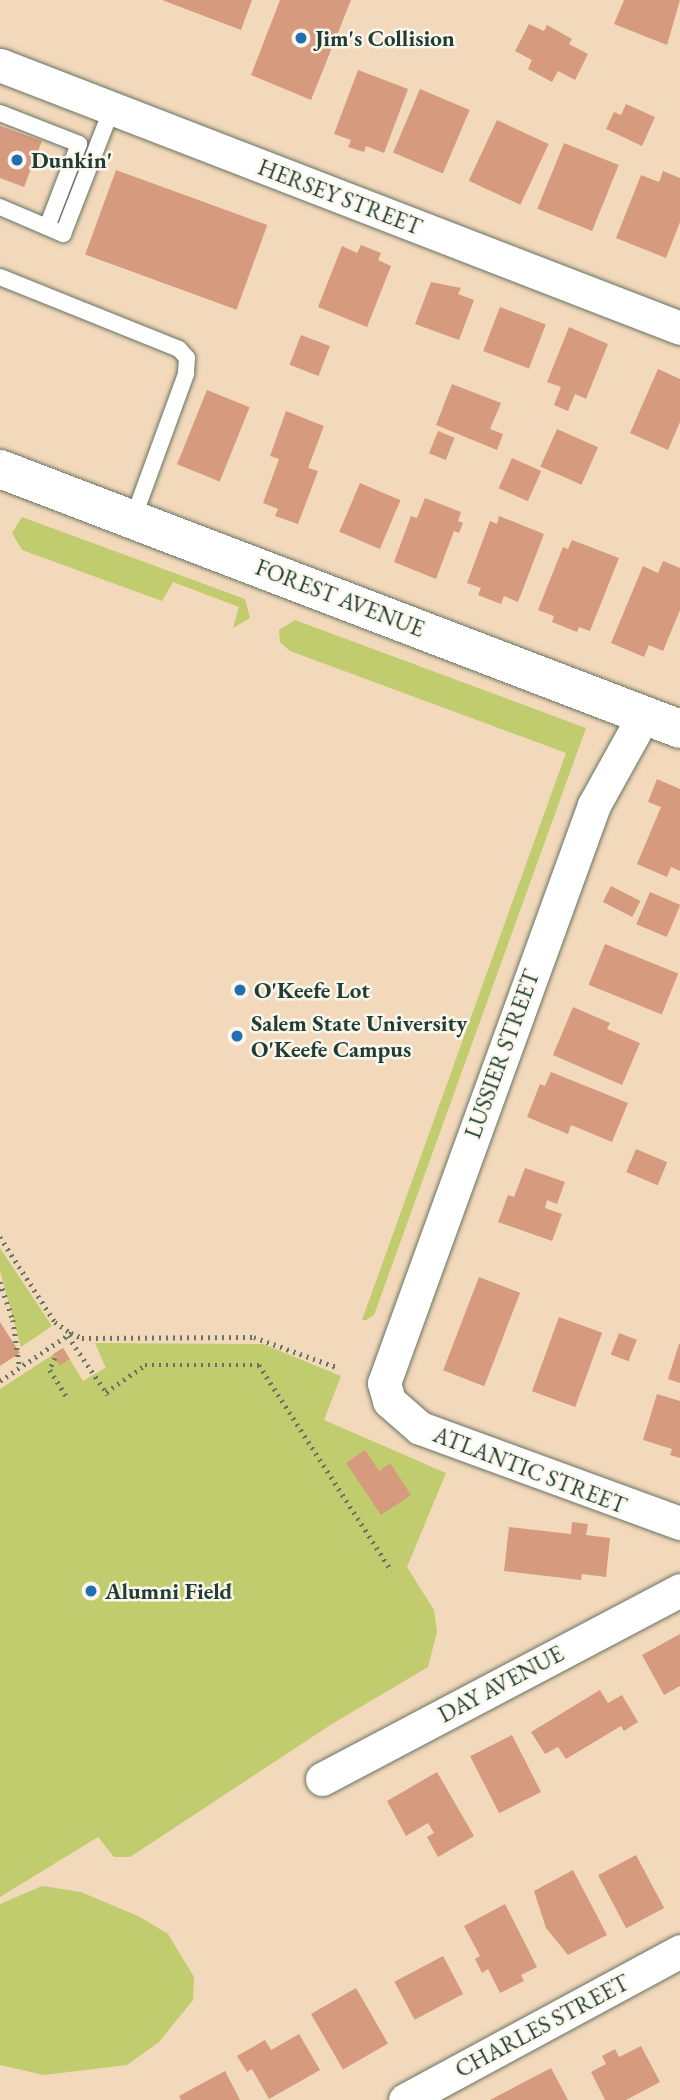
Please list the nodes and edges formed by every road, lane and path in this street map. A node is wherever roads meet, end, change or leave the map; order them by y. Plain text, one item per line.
1 (0, 65) edge
2 (112, 108) junction
3 (0, 113) edge
4 (0, 207) edge
5 (47, 227) junction
6 (0, 277) edge
7 (680, 328) edge
8 (0, 469) edge
9 (133, 519) junction
10 (644, 715) junction
11 (680, 729) edge
12 (0, 1237) edge
13 (0, 1282) edge
14 (70, 1334) junction
15 (55, 1358) dead end
16 (336, 1367) dead end
17 (19, 1369) junction
18 (0, 1381) edge
19 (68, 1399) dead end
20 (389, 1401) joint
21 (680, 1523) edge
22 (392, 1571) dead end
23 (680, 1590) edge
24 (322, 1779) dead end
25 (680, 1951) edge
26 (405, 2100) edge

1 - 2 street, HERSEY STREET
2 - 5 lane
2 - 7 street, HERSEY STREET
3 - 5 lane
4 - 5 lane
6 - 9 lane
8 - 9 street, FOREST AVENUE
9 - 10 street, FOREST AVENUE
10 - 11 street, FOREST AVENUE
10 - 20 street, LUSSIER STREET
12 - 14 path
13 - 17 path
14 - 16 path
14 - 17 path
14 - 22 path
15 - 19 path
17 - 18 path
20 - 21 street, ATLANTIC STREET
23 - 24 street, DAY AVENUE
25 - 26 street, CHARLES STREET

